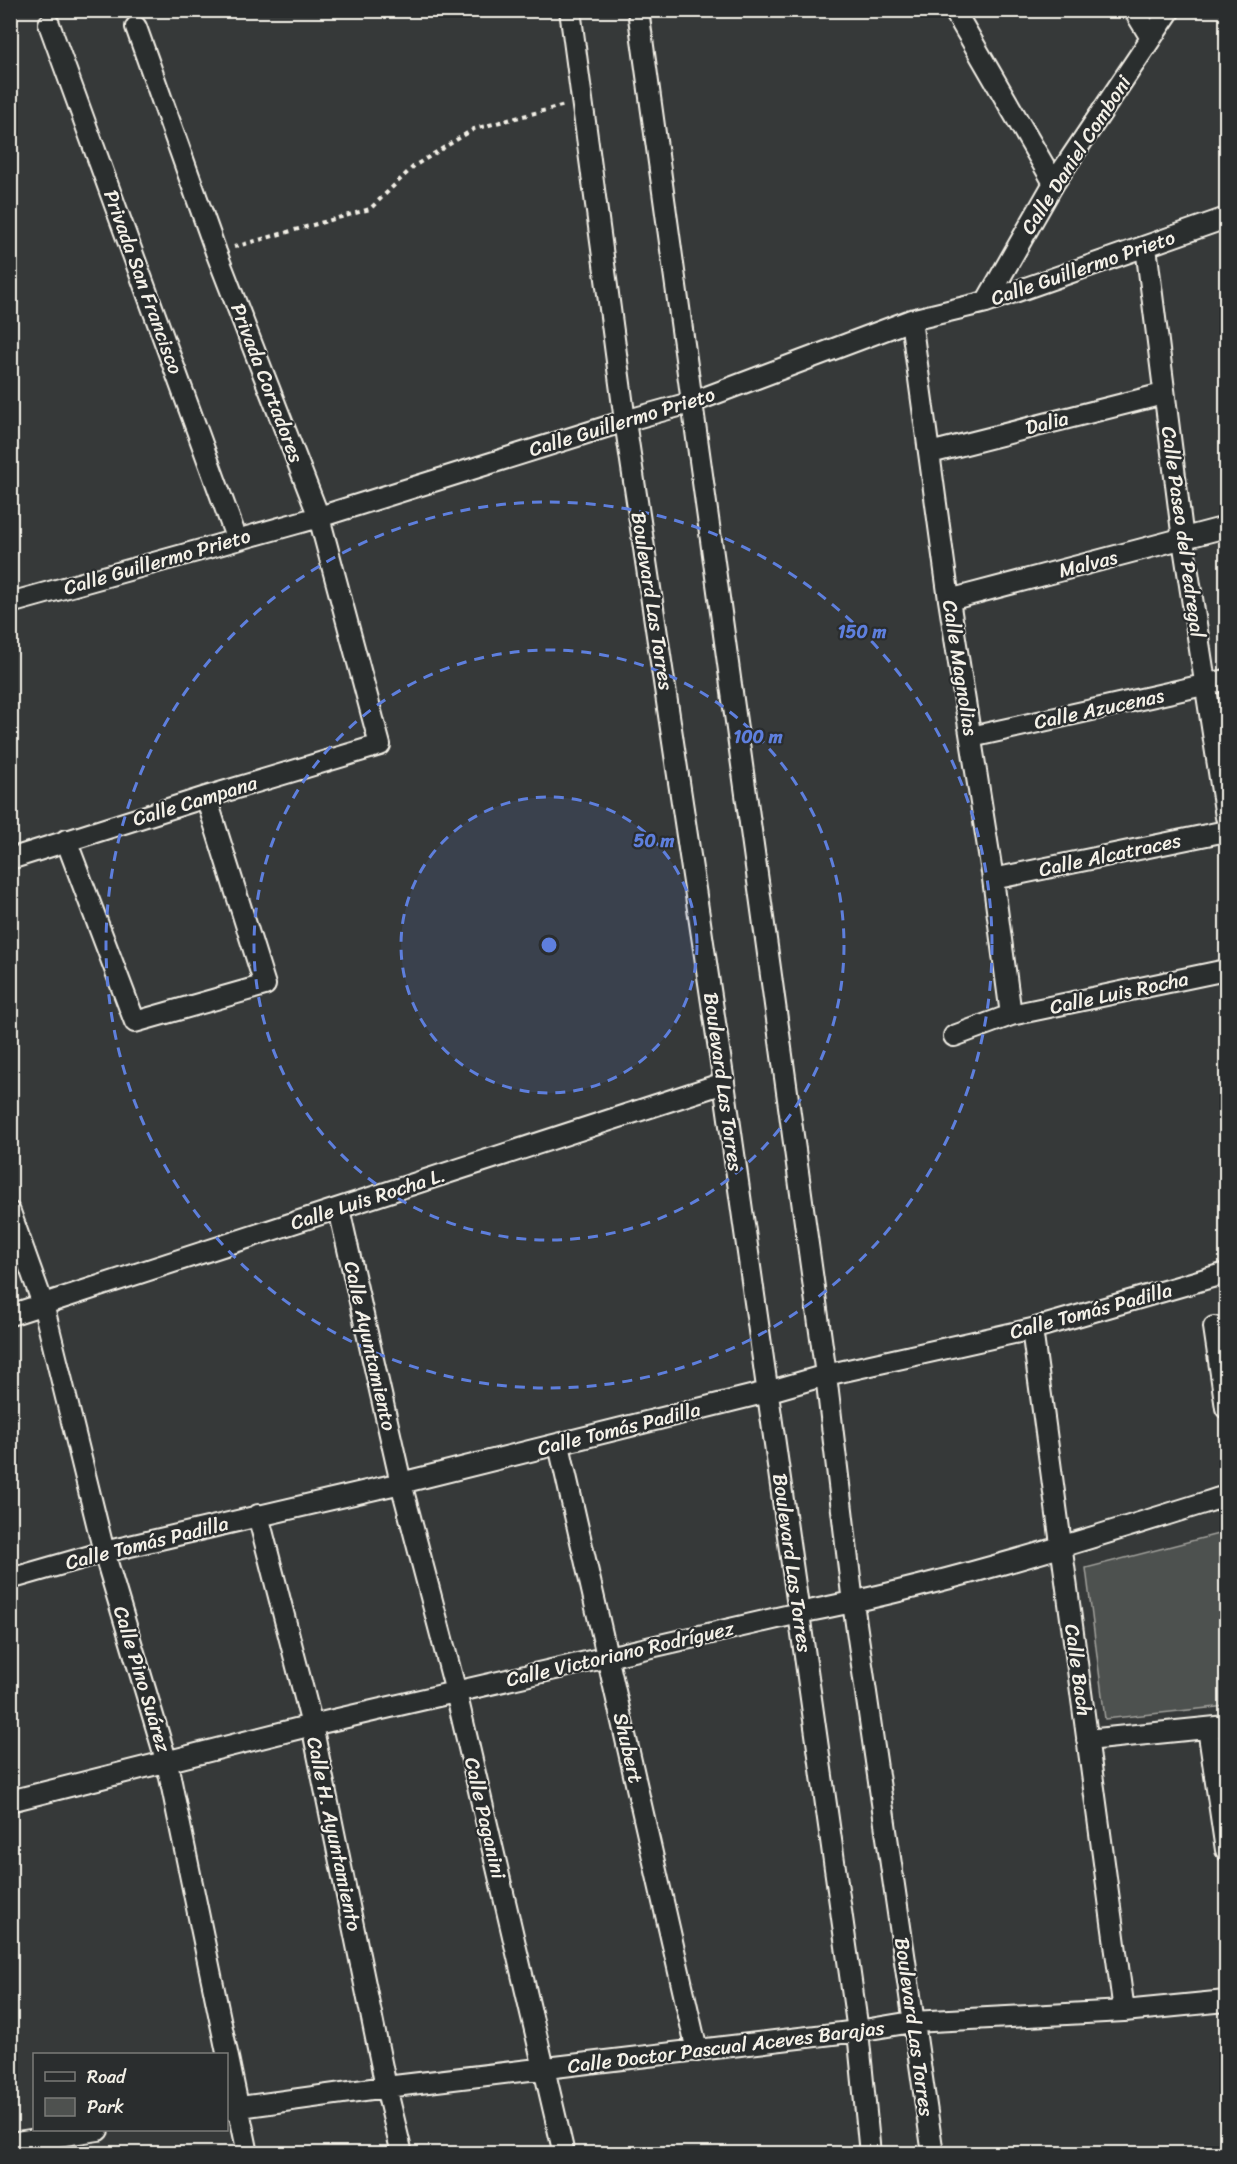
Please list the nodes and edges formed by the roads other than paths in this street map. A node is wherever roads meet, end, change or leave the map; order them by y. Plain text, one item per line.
1 (570, 10) edge
2 (638, 10) edge
3 (954, 10) edge
4 (1134, 10) edge
5 (1170, 10) edge
6 (49, 24) dead end
7 (136, 27) dead end
8 (1151, 38) junction
9 (1054, 183) junction
10 (1227, 218) edge
11 (1146, 247) junction
12 (986, 302) junction
13 (911, 320) junction
14 (1163, 394) junction
15 (693, 402) junction
16 (625, 421) junction
17 (930, 453) junction
18 (319, 517) junction
19 (1227, 527) edge
20 (237, 540) junction
21 (1183, 540) junction
22 (12, 597) edge
23 (949, 600) junction
24 (1227, 680) edge
25 (1207, 685) junction
26 (971, 737) junction
27 (380, 745) joint
28 (206, 797) junction
29 (1227, 817) edge
30 (1227, 831) edge
31 (66, 840) junction
32 (10, 859) edge
33 (993, 879) junction
34 (1227, 970) edge
35 (1011, 1016) junction
36 (954, 1036) dead end
37 (724, 1083) junction
38 (339, 1209) junction
39 (10, 1212) edge
40 (1227, 1273) edge
41 (43, 1304) junction
42 (10, 1314) edge
43 (1214, 1327) dead end
44 (1032, 1329) junction
45 (826, 1375) junction
46 (767, 1392) junction
47 (1227, 1408) edge
48 (559, 1445) junction
49 (401, 1483) junction
50 (1227, 1496) edge
51 (258, 1515) junction
52 (1061, 1548) junction
53 (104, 1552) junction
54 (10, 1580) edge
55 (853, 1603) junction
56 (799, 1613) junction
57 (607, 1657) junction
58 (456, 1692) junction
59 (312, 1725) junction
60 (1217, 1727) edge
61 (1087, 1740) junction
62 (167, 1763) junction
63 (10, 1801) edge
64 (1227, 1850) edge
65 (1227, 2001) edge
66 (1124, 2011) junction
67 (912, 2022) junction
68 (858, 2031) junction
69 (697, 2050) junction
70 (222, 2053) edge
71 (543, 2070) junction
72 (228, 2087) edge
73 (386, 2088) junction
74 (232, 2108) edge
75 (94, 2131) edge
76 (10, 2143) edge
77 (35, 2147) edge
78 (248, 2154) edge
79 (402, 2154) edge
80 (564, 2154) edge
81 (870, 2154) edge
82 (933, 2154) edge

1 - 16 street, Boulevard Las Torres
2 - 15 street, Boulevard Las Torres
3 - 9 street
4 - 8 street
5 - 8 street, Calle Daniel Comboni
6 - 20 street, Privada San Francisco
7 - 18 street, Privada Cortadores
8 - 9 street, Calle Daniel Comboni
9 - 12 street, Calle Daniel Comboni
10 - 11 street, Calle Guillermo Prieto
11 - 12 street, Calle Guillermo Prieto
11 - 14 street, Calle Paseo del Pedregal
12 - 13 street, Calle Guillermo Prieto
13 - 15 street, Calle Guillermo Prieto
13 - 17 street, Calle Magnolias
14 - 17 street, Dalia
14 - 21 street, Calle Paseo del Pedregal
15 - 16 street, Calle Guillermo Prieto
15 - 45 street, Boulevard Las Torres
16 - 18 street, Calle Guillermo Prieto
16 - 37 street, Boulevard Las Torres
17 - 23 street, Calle Magnolias
18 - 20 street, Calle Guillermo Prieto
18 - 27 street, Privada Cortadores
19 - 21 street, Malvas
20 - 22 street, Calle Guillermo Prieto
21 - 23 street, Malvas
21 - 25 street, Calle Paseo del Pedregal
23 - 26 street, Calle Magnolias
24 - 25 street, Calle Azucenas
25 - 26 street, Calle Azucenas
25 - 29 street, Calle Paseo del Pedregal
26 - 33 street, Calle Magnolias
27 - 28 street, Calle Campana
28 - 31 street, Calle Campana
28 - 31 street
30 - 33 street, Calle Alcatraces
31 - 32 street, Calle Campana
33 - 35 street, Calle Magnolias
34 - 35 street, Calle Luis Rocha
35 - 36 street, Calle Luis Rocha
37 - 38 street, Calle Luis Rocha L.
37 - 46 street, Boulevard Las Torres
38 - 41 street, Calle Luis Rocha L.
38 - 49 street, Calle Ayuntamiento
39 - 41 street, Calle Pino Suárez
40 - 44 street, Calle Tomás Padilla
41 - 42 street, Calle Luis Rocha L.
41 - 53 street, Calle Pino Suárez
43 - 47 street
44 - 45 street, Calle Tomás Padilla
44 - 52 street, Calle Bach
45 - 46 street, Calle Tomás Padilla
45 - 55 street, Boulevard Las Torres
46 - 48 street, Calle Tomás Padilla
46 - 56 street, Boulevard Las Torres
48 - 49 street, Calle Tomás Padilla
48 - 57 street, Shubert
49 - 51 street, Calle Tomás Padilla
49 - 58 street, Calle Paganini
50 - 52 street, Calle Victoriano Rodríguez
51 - 53 street, Calle Tomás Padilla
51 - 59 street, Calle H. Ayuntamiento
52 - 55 street, Calle Victoriano Rodríguez
52 - 61 street, Calle Bach
53 - 54 street, Calle Tomás Padilla
53 - 62 street, Calle Pino Suárez
55 - 56 street, Calle Victoriano Rodríguez
55 - 67 street, Boulevard Las Torres
56 - 57 street, Calle Victoriano Rodríguez
56 - 68 street, Boulevard Las Torres
57 - 58 street, Calle Victoriano Rodríguez
57 - 69 street, Shubert
58 - 59 street, Calle Victoriano Rodríguez
58 - 71 street, Calle Paganini
59 - 62 street, Calle Victoriano Rodríguez
59 - 73 street, Calle H. Ayuntamiento
60 - 61 street
60 - 64 street
61 - 66 street, Calle Bach
62 - 63 street, Calle Victoriano Rodríguez
62 - 70 street, Calle Pino Suárez
65 - 66 street, Calle Doctor Pascual Aceves Barajas
66 - 67 street, Calle Doctor Pascual Aceves Barajas
67 - 68 street, Calle Doctor Pascual Aceves Barajas
67 - 82 street, Boulevard Las Torres
68 - 69 street, Calle Doctor Pascual Aceves Barajas
68 - 81 street, Boulevard Las Torres
69 - 71 street, Calle Doctor Pascual Aceves Barajas
71 - 73 street, Calle Doctor Pascual Aceves Barajas
71 - 80 street, Calle Paganini
72 - 74 street, Calle Pino Suárez
73 - 74 street, Calle Doctor Pascual Aceves Barajas
73 - 79 street, Calle H. Ayuntamiento
74 - 78 street, Calle Pino Suárez
75 - 77 street
76 - 77 street

